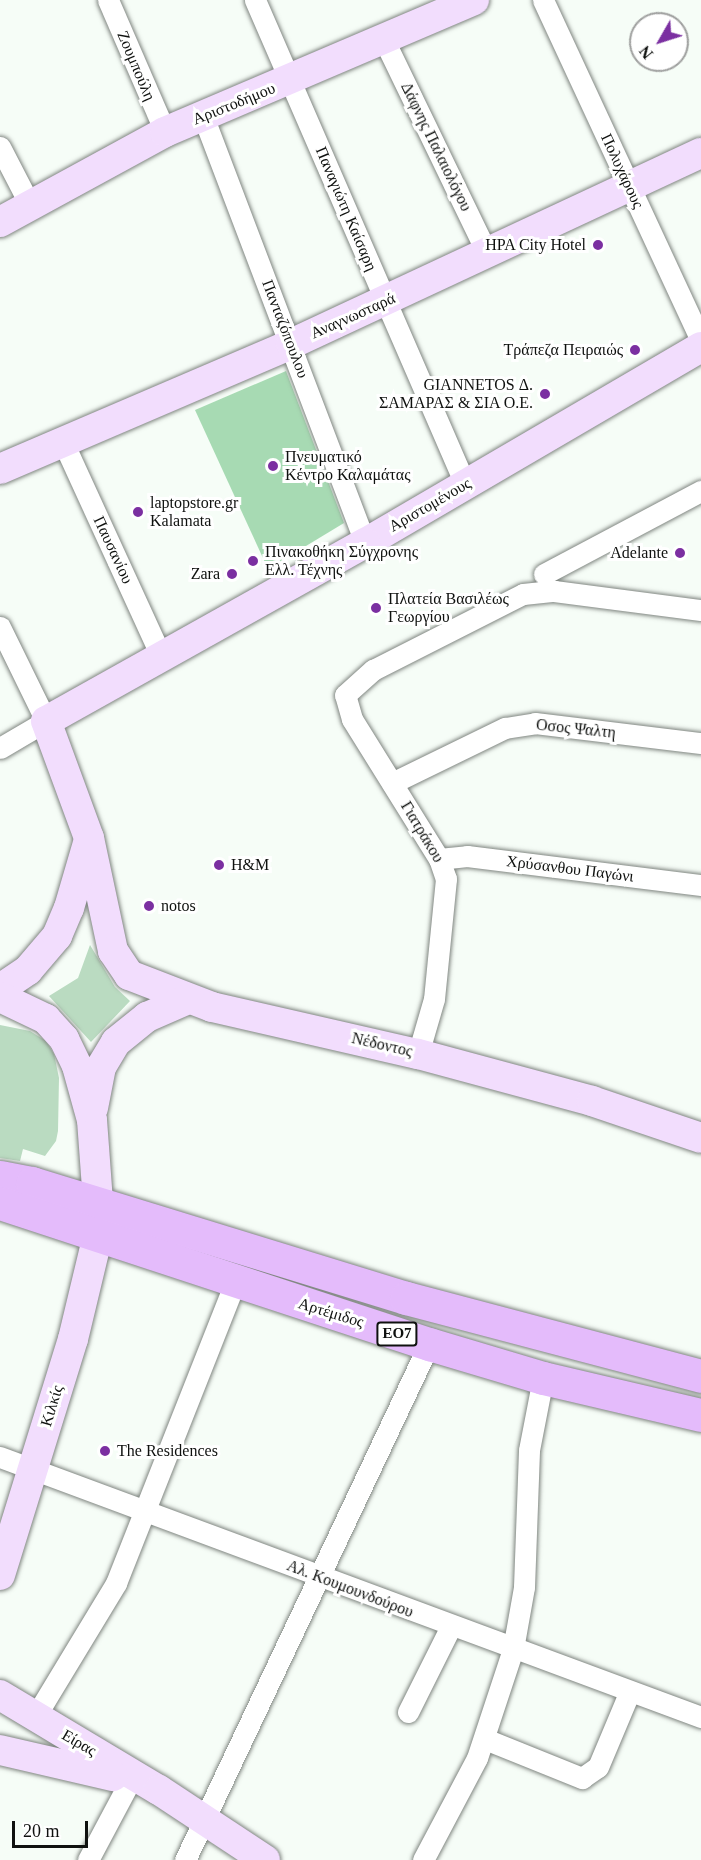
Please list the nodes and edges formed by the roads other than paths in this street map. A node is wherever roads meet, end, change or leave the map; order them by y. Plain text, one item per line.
1 (108, 0) edge
2 (255, 0) edge
3 (474, 0) edge
4 (543, 0) edge
5 (436, 8) edge
6 (384, 40) junction
7 (290, 81) junction
8 (203, 116) junction
9 (165, 132) junction
10 (0, 147) edge
11 (701, 153) edge
12 (630, 187) junction
13 (30, 206) junction
14 (0, 222) edge
15 (487, 254) junction
16 (386, 301) junction
17 (701, 341) edge
18 (291, 344) junction
19 (701, 347) edge
20 (63, 442) junction
21 (0, 469) edge
22 (465, 484) junction
23 (701, 491) edge
24 (365, 543) junction
25 (544, 574) dead end
26 (701, 610) edge
27 (0, 627) edge
28 (162, 658) junction
29 (46, 721) junction
30 (701, 743) edge
31 (0, 748) edge
32 (392, 783) junction
33 (89, 838) junction
34 (439, 859) junction
35 (701, 885) edge
36 (0, 989) edge
37 (0, 997) edge
38 (188, 999) junction
39 (418, 1054) junction
40 (92, 1120) junction
41 (701, 1138) edge
42 (0, 1177) edge
43 (98, 1202) junction
44 (0, 1203) edge
45 (98, 1235) junction
46 (235, 1283) junction
47 (429, 1344) junction
48 (701, 1376) edge
49 (543, 1378) junction
50 (701, 1415) edge
51 (0, 1457) edge
52 (33, 1469) junction
53 (147, 1512) junction
54 (0, 1575) edge
55 (318, 1577) junction
56 (451, 1626) junction
57 (513, 1649) junction
58 (630, 1692) junction
59 (0, 1695) edge
60 (408, 1712) dead end
61 (35, 1717) junction
62 (701, 1717) edge
63 (485, 1739) junction
64 (0, 1750) edge
65 (130, 1781) junction
66 (159, 1790) junction
67 (204, 1820) junction
68 (261, 1859) edge
69 (88, 1860) edge
70 (185, 1860) edge
71 (423, 1860) edge

1 - 9 street, Ζουμπούλη
2 - 7 street, Παναγιώτη Καίσαρη
3 - 5 street, Αριστοδήμου
4 - 12 street, Πολυχάρους
5 - 6 street, Αριστοδήμου
6 - 7 street, Αριστοδήμου
6 - 15 street, Δάφνης Παλαιολόγου
7 - 8 street, Αριστοδήμου
7 - 16 street, Παναγιώτη Καίσαρη
8 - 9 street, Αριστοδήμου
8 - 18 street, Πανταζόπουλου
9 - 13 street, Αριστοδήμου
10 - 13 street
11 - 12 street, Αναγνωσταρά
12 - 15 street, Αναγνωσταρά
12 - 17 street, Πολυχάρους
13 - 14 street, Αριστοδήμου
15 - 16 street, Αναγνωσταρά
16 - 18 street, Αναγνωσταρά
16 - 22 street, Παναγιώτη Καίσαρη
18 - 20 street, Αναγνωσταρά
18 - 24 street, Πανταζόπουλου
19 - 22 street, Αριστομένους
20 - 21 street, Αναγνωσταρά
20 - 28 street, Παυσανίου
22 - 24 street, Αριστομένους
23 - 25 street
24 - 28 street, Αριστομένους
26 - 32 street, Γιατράκου
27 - 29 street
28 - 29 street, Αριστομένους
29 - 31 street, Αριστομένους
29 - 33 street, Νέδοντος
30 - 32 street, Οσος Ψαλτη
32 - 34 street, Γιατράκου
33 - 36 street
33 - 38 street, Νέδοντος
34 - 35 street, Χρύσανθου Παγώνι
34 - 39 street, Γιατράκου
37 - 40 street
38 - 39 street, Νέδοντος
38 - 40 street
39 - 41 street, Νέδοντος
40 - 43 street, Κιλκίς
42 - 43 main road, ΕΟ7
43 - 45 street, Κιλκίς
43 - 48 main road, ΕΟ7
44 - 45 main road, Αρτέμιδος / ΕΟ7
45 - 46 main road, Αρτέμιδος / ΕΟ7
45 - 52 street, Κιλκίς
46 - 47 main road, Αρτέμιδος / ΕΟ7
46 - 53 street
47 - 49 main road, Αρτέμιδος / ΕΟ7
47 - 55 street
49 - 50 main road, Αρτέμιδος / ΕΟ7
49 - 57 street
51 - 52 street, Αλ. Κουμουνδούρου
52 - 53 street, Αλ. Κουμουνδούρου
52 - 54 street, Κιλκίς
53 - 55 street, Αλ. Κουμουνδούρου
53 - 61 street
55 - 56 street, Αλ. Κουμουνδούρου
55 - 67 street
56 - 57 street, Αλ. Κουμουνδούρου
56 - 60 street
57 - 58 street, Αλ. Κουμουνδούρου
57 - 63 street
58 - 62 street, Αλ. Κουμουνδούρου
58 - 63 street
59 - 61 street, Είρας
61 - 66 street, Είρας
63 - 71 street
64 - 65 street
65 - 66 street
65 - 69 street
66 - 67 street
67 - 68 street
67 - 70 street

